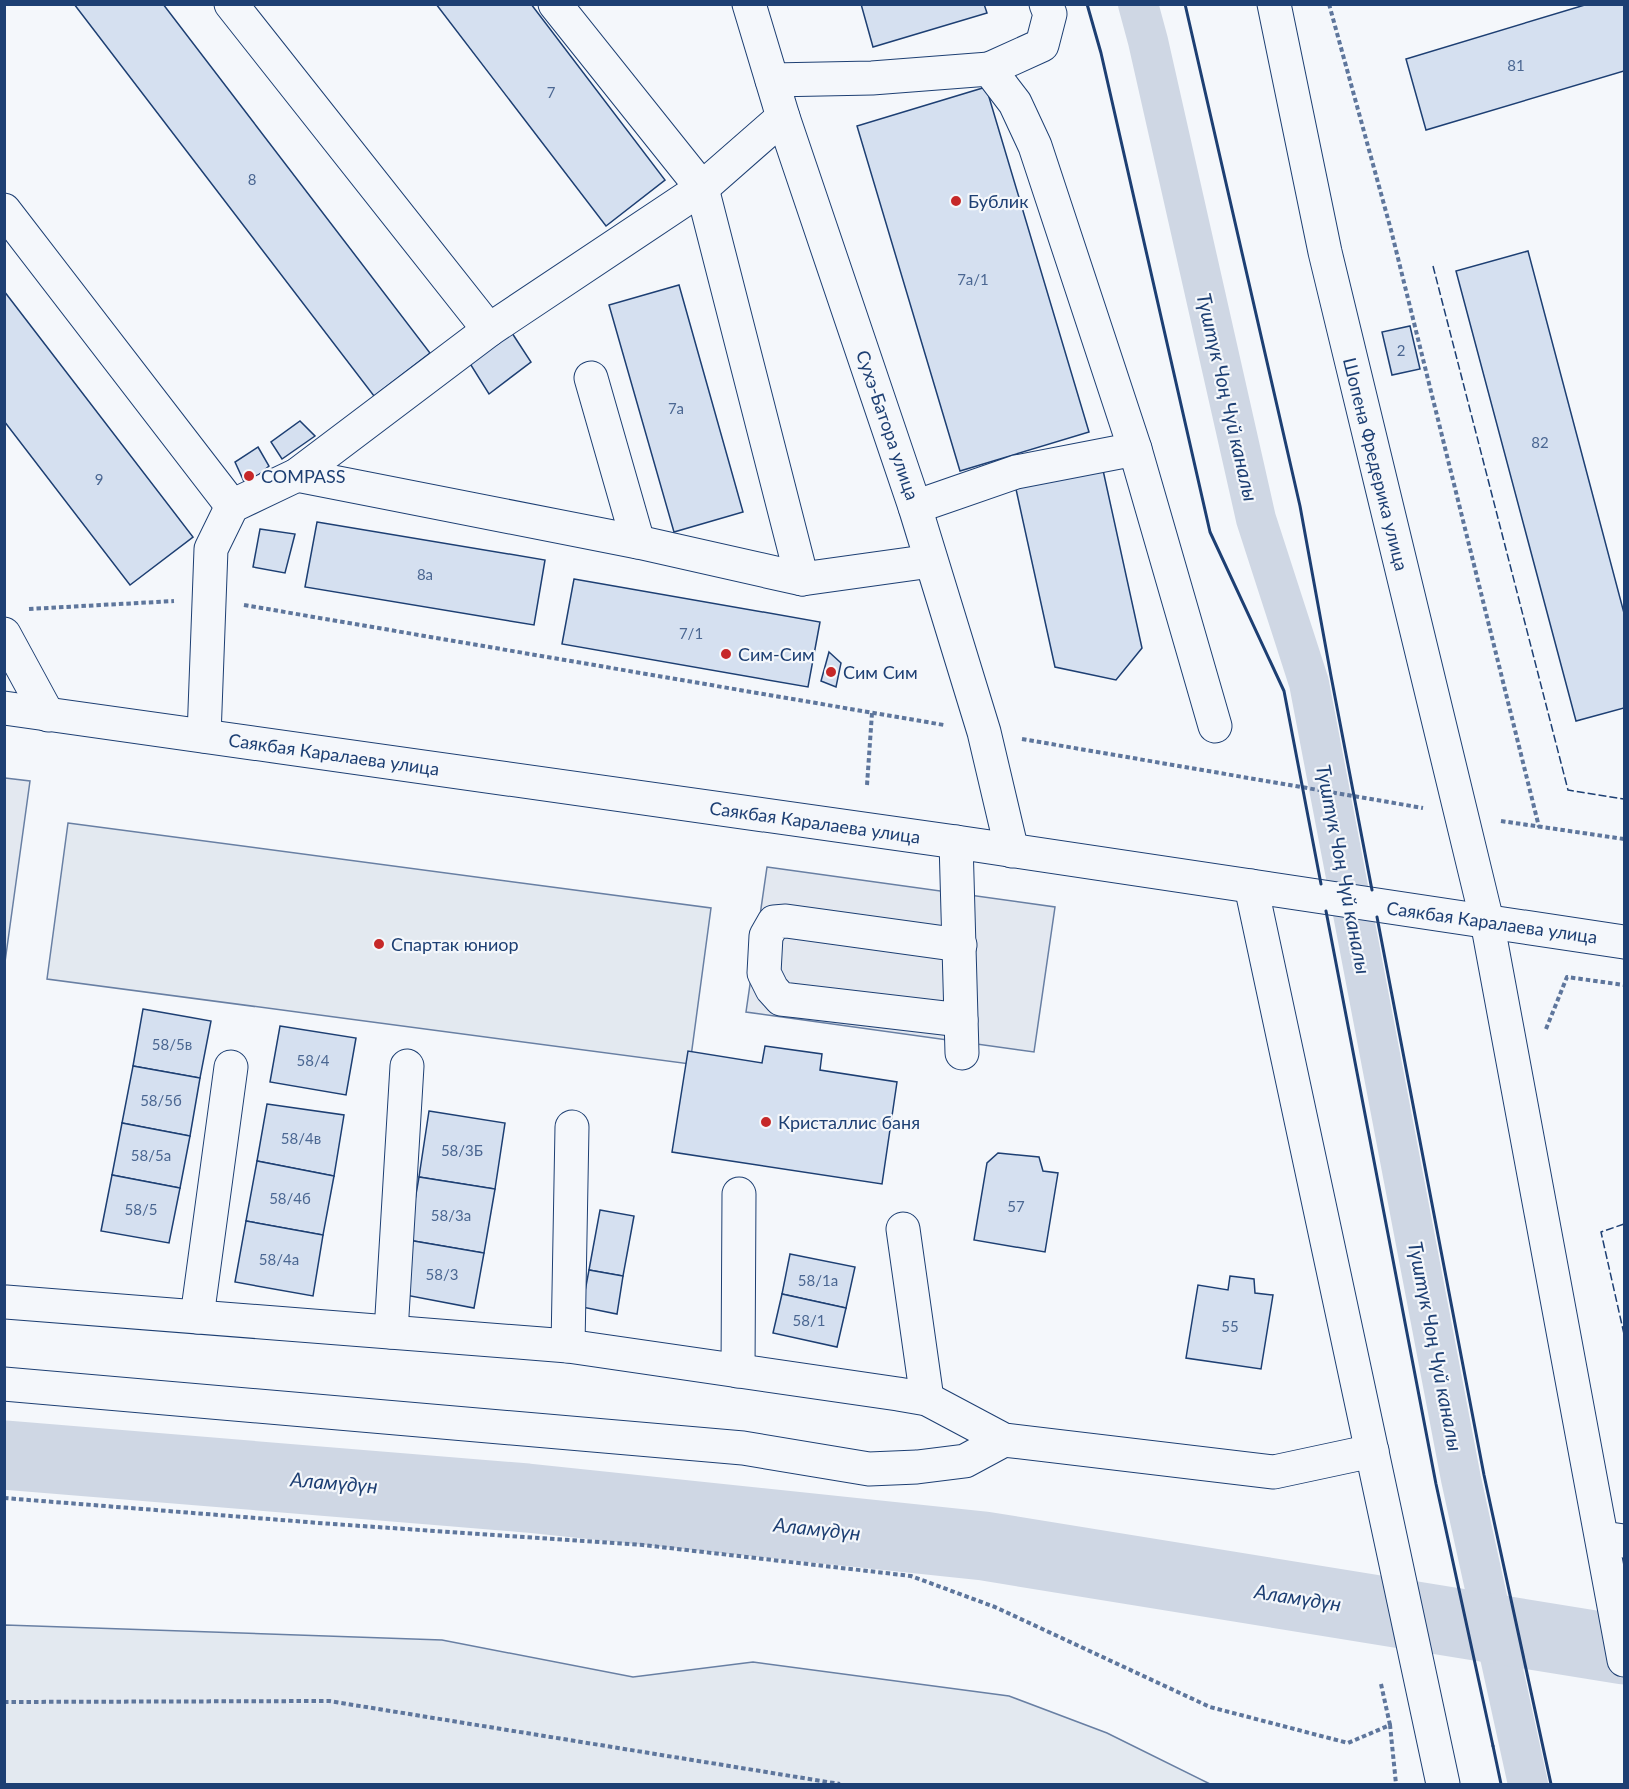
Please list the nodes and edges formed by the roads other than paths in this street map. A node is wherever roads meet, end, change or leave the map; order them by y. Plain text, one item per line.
1 (231, 4) edge
2 (555, 4) edge
3 (749, 4) edge
4 (1046, 4) edge
5 (1274, 4) edge
6 (989, 69) junction
7 (772, 80) junction
8 (783, 117) junction
9 (702, 188) junction
10 (4, 210) edge
11 (489, 330) junction
12 (591, 378) dead end
13 (1135, 449) junction
14 (297, 475) junction
15 (232, 506) junction
16 (915, 507) junction
17 (638, 542) junction
18 (931, 561) junction
19 (802, 579) junction
20 (4, 634) edge
21 (4, 708) edge
22 (48, 715) junction
23 (1215, 726) dead end
24 (204, 736) junction
25 (956, 842) junction
26 (1012, 851) junction
27 (1251, 886) junction
28 (1486, 921) junction
29 (1624, 942) edge
30 (960, 945) junction
31 (961, 1020) junction
32 (962, 1053) dead end
33 (408, 1066) dead end
34 (231, 1067) dead end
35 (572, 1127) dead end
36 (739, 1194) dead end
37 (903, 1229) dead end
38 (6, 1302) edge
39 (197, 1317) junction
40 (391, 1332) junction
41 (568, 1346) junction
42 (738, 1371) junction
43 (4, 1384) edge
44 (927, 1399) junction
45 (1004, 1440) junction
46 (1372, 1451) junction
47 (1614, 1540) edge
48 (1624, 1660) edge
49 (1443, 1785) edge

1 - 11 main road
2 - 9 main road
3 - 7 main road, Сухэ-Батора улица
4 - 6 main road
5 - 28 main road, Шопена Фредерика улица
6 - 7 main road
6 - 13 main road
7 - 8 main road, Сухэ-Батора улица
8 - 9 main road
8 - 16 main road, Сухэ-Батора улица
9 - 11 main road
9 - 19 main road
10 - 15 main road
11 - 14 main road
12 - 17 main road
13 - 16 main road
13 - 23 main road
14 - 15 main road
14 - 17 main road
15 - 24 main road
16 - 18 main road, Сухэ-Батора улица
17 - 19 main road
18 - 19 main road
18 - 26 main road, Сухэ-Батора улица
20 - 22 main road
21 - 22 main road, Саякбая Каралаева улица
22 - 24 main road, Саякбая Каралаева улица
24 - 25 main road, Саякбая Каралаева улица
25 - 26 main road, Саякбая Каралаева улица
25 - 30 main road
26 - 27 main road, Саякбая Каралаева улица
27 - 28 main road, Саякбая Каралаева улица
27 - 46 main road
28 - 29 main road, Саякбая Каралаева улица
28 - 47 main road, Шопена Фредерика улица
30 - 31 main road
30 - 31 main road
31 - 32 main road
33 - 40 main road
34 - 39 main road
35 - 41 main road
36 - 42 main road
37 - 44 main road
38 - 39 main road
39 - 40 main road
40 - 41 main road
41 - 42 main road
42 - 44 main road
43 - 45 main road
44 - 45 main road
45 - 46 main road
46 - 49 main road
47 - 48 main road, Шопена Фредерика улица

